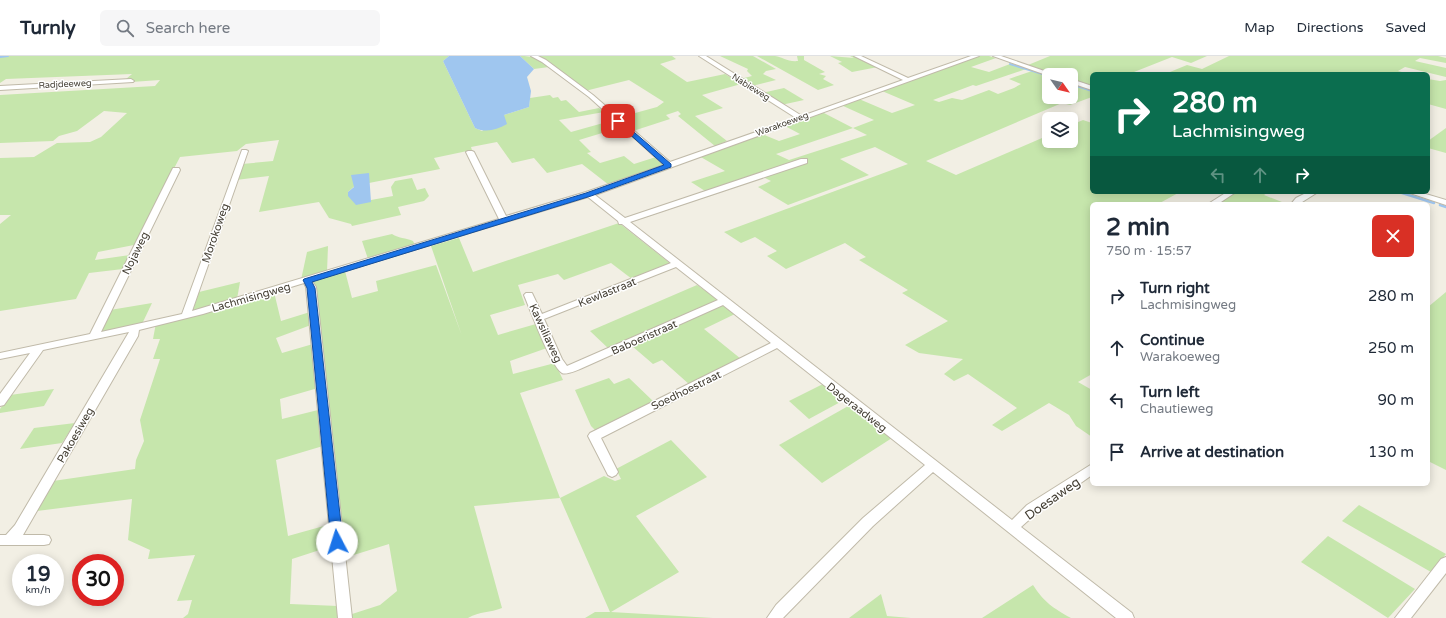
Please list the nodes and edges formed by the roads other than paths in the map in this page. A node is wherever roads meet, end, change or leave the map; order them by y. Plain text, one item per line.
1 (534, 56) edge
2 (702, 56) edge
3 (857, 56) edge
4 (976, 56) edge
5 (996, 56) edge
6 (1042, 71) edge
7 (907, 80) junction
8 (131, 81) dead end
9 (1078, 83) edge
10 (1090, 87) edge
11 (0, 88) edge
12 (801, 118) junction
13 (244, 151) dead end
14 (470, 152) dead end
15 (804, 161) dead end
16 (668, 165) junction
17 (176, 170) dead end
18 (589, 194) junction
19 (1229, 194) edge
20 (1310, 194) edge
21 (1417, 194) edge
22 (1215, 202) edge
23 (1297, 202) edge
24 (1446, 203) edge
25 (504, 220) junction
26 (622, 222) junction
27 (676, 264) junction
28 (307, 280) junction
29 (529, 295) dead end
30 (724, 301) junction
31 (186, 315) junction
32 (538, 318) junction
33 (135, 328) junction
34 (94, 336) junction
35 (776, 344) junction
36 (40, 348) junction
37 (0, 356) edge
38 (564, 370) joint
39 (0, 402) edge
40 (932, 466) junction
41 (1090, 470) edge
42 (612, 472) dead end
43 (1012, 528) junction
44 (5, 540) edge
45 (44, 540) dead end
46 (1446, 563) edge
47 (345, 618) edge
48 (774, 618) edge
49 (1127, 618) edge
50 (1402, 618) edge

1 - 16 street
2 - 12 street, Nabieweg
3 - 7 street
4 - 7 street, Warakoeweg
5 - 6 street
7 - 12 street, Warakoeweg
8 - 11 street, Radjdeeweg
9 - 10 street
12 - 16 street, Warakoeweg
13 - 31 street, Morokoweg
14 - 25 street
15 - 26 street
16 - 18 street, Warakoeweg
17 - 34 street, Nojaweg
18 - 25 street, Lachmisingweg
18 - 26 street, Dageraadweg
19 - 22 street
20 - 23 street
21 - 24 street
25 - 28 street, Lachmisingweg
26 - 27 street, Dageraadweg
27 - 30 street, Dageraadweg
27 - 32 street, Kewlastraat
28 - 31 street, Lachmisingweg
28 - 47 street
29 - 32 street, Kawsiliaweg
30 - 35 street, Dageraadweg
30 - 38 street, Baboeristraat
31 - 33 street, Lachmisingweg
32 - 38 street, Kawsiliaweg
33 - 34 street, Lachmisingweg
33 - 44 street, Pakoesiweg
34 - 36 street, Lachmisingweg
35 - 40 street, Dageraadweg
35 - 42 street, Soedhoestraat
36 - 37 street, Lachmisingweg
36 - 39 street
40 - 43 street, Dageraadweg
40 - 48 street
41 - 43 street, Doesaweg
43 - 49 street, Dageraadweg
44 - 45 street
46 - 50 street

